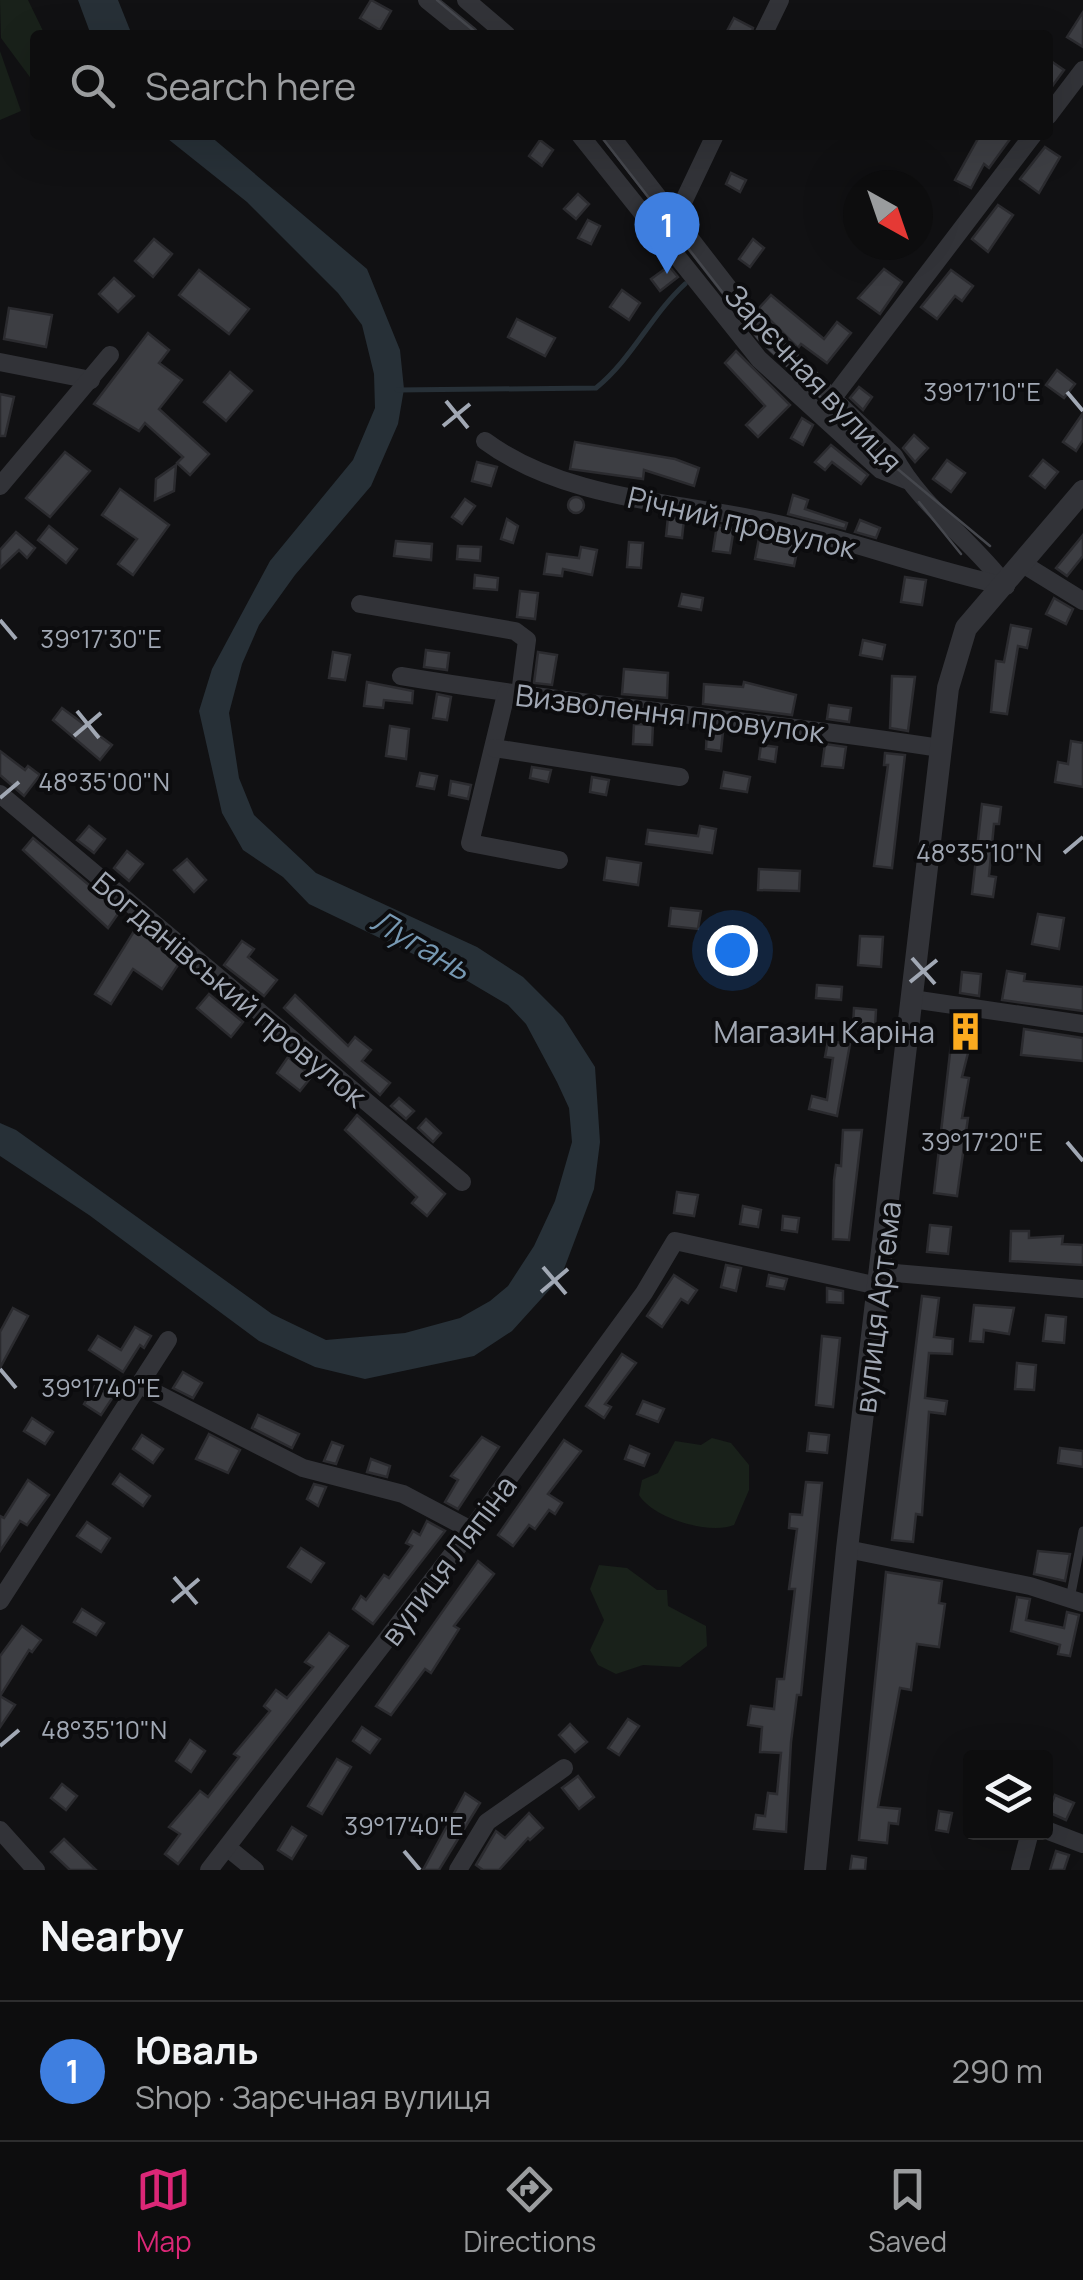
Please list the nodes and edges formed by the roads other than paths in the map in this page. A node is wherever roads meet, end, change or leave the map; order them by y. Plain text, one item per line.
1 (428, 0) edge
2 (466, 0) edge
3 (780, 0) edge
4 (464, 30) edge
5 (501, 30) edge
6 (766, 30) edge
7 (1083, 70) edge
8 (1053, 109) edge
9 (584, 140) edge
10 (614, 140) edge
11 (713, 140) edge
12 (1029, 140) edge
13 (677, 215) junction
14 (110, 355) dead end
15 (0, 362) edge
16 (91, 380) junction
17 (832, 399) junction
18 (485, 441) dead end
19 (906, 480) junction
20 (0, 486) edge
21 (1083, 492) edge
22 (1024, 564) junction
23 (1006, 586) junction
24 (1083, 601) edge
25 (360, 604) dead end
26 (401, 676) dead end
27 (513, 694) junction
28 (494, 748) junction
29 (940, 748) junction
30 (680, 777) dead end
31 (0, 794) edge
32 (559, 860) dead end
33 (912, 1000) junction
34 (1083, 1024) edge
35 (462, 1182) dead end
36 (877, 1281) junction
37 (1083, 1288) edge
38 (168, 1340) dead end
39 (142, 1386) junction
40 (471, 1530) junction
41 (1083, 1531) edge
42 (847, 1548) junction
43 (0, 1601) edge
44 (1076, 1601) edge
45 (564, 1768) dead end
46 (0, 1830) edge
47 (1053, 1833) edge
48 (1028, 1840) edge
49 (1083, 1844) edge
50 (228, 1848) junction
51 (36, 1870) edge
52 (209, 1870) edge
53 (255, 1870) edge
54 (458, 1870) edge
55 (816, 1870) edge
56 (1020, 1870) edge

1 - 4 street
2 - 5 street
3 - 6 street
7 - 8 street
9 - 19 street, Зарєчная вулиця
10 - 13 street, Зарєчная вулиця
11 - 13 street
12 - 17 street
13 - 17 street, Зарєчная вулиця
14 - 16 street
15 - 16 street
16 - 20 street
17 - 19 street, Зарєчная вулиця
18 - 23 street, Річний провулок
19 - 23 street, Зарєчная вулиця
21 - 22 street, вулиця Артема
22 - 23 street, вулиця Артема
22 - 24 street
23 - 29 street, вулиця Артема
25 - 27 street
26 - 27 street, Визволення провулок
27 - 28 street
27 - 29 street, Визволення провулок
28 - 30 street
28 - 32 street
29 - 33 street, вулиця Артема
31 - 35 street, Богданівський провулок
33 - 34 street
33 - 36 street, вулиця Артема
36 - 37 street
36 - 40 street, вулиця Ляпіна
36 - 42 street, вулиця Артема
38 - 39 street
39 - 40 street
39 - 43 street
40 - 50 street, вулиця Ляпіна
41 - 44 lane
42 - 44 street
42 - 55 street, вулиця Артема
45 - 54 street
46 - 51 street
47 - 49 street
48 - 56 street
50 - 52 street, вулиця Ляпіна
50 - 53 street

